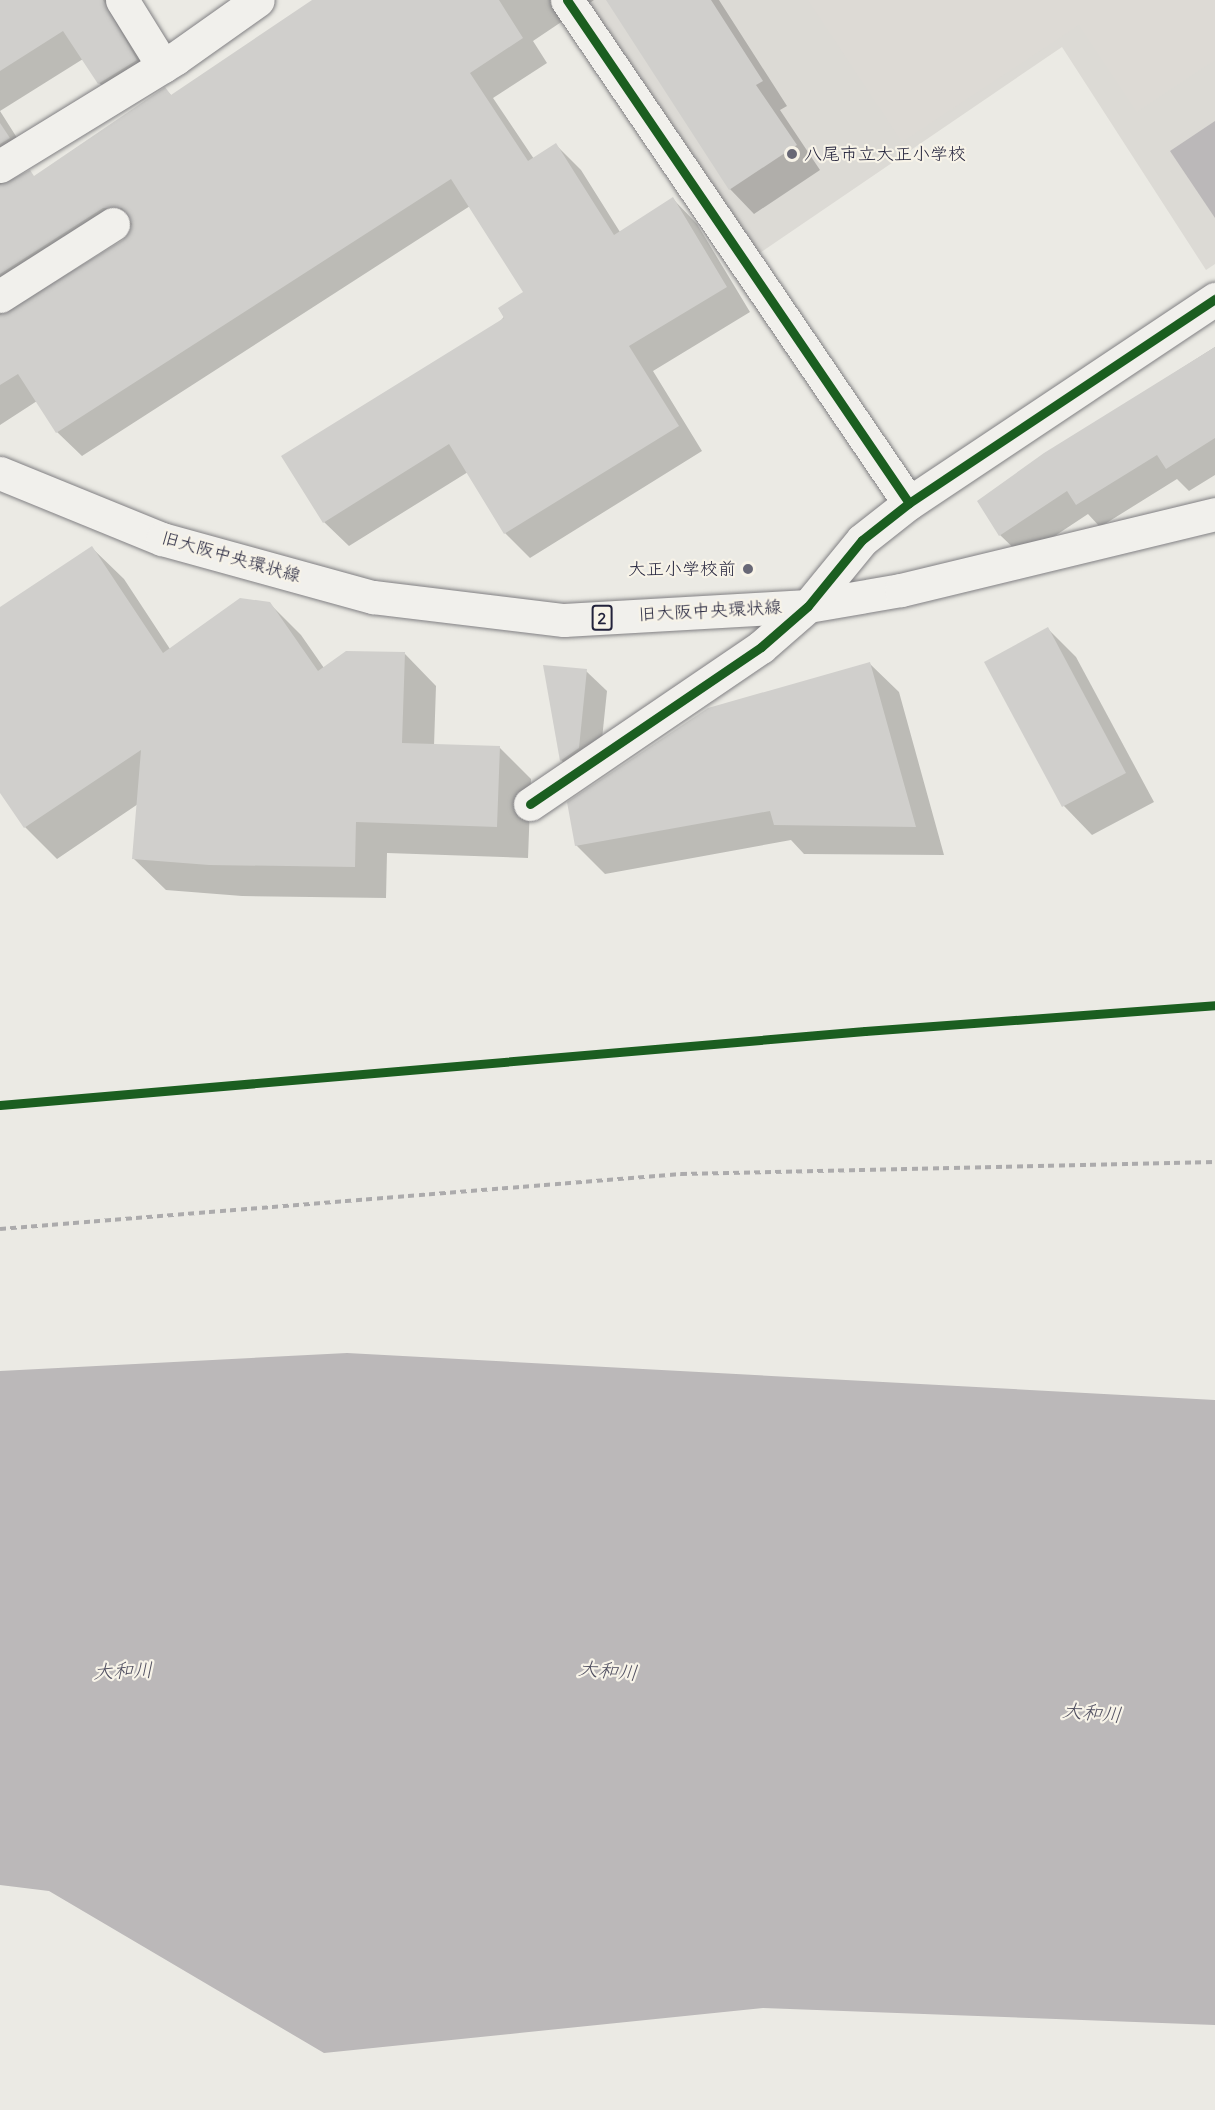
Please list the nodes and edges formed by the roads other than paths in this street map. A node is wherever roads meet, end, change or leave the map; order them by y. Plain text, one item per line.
1 (122, 0) edge
2 (258, 0) edge
3 (567, 0) edge
4 (163, 66) junction
5 (0, 166) edge
6 (113, 224) dead end
7 (0, 296) edge
8 (1215, 299) edge
9 (0, 473) edge
10 (909, 503) junction
11 (1215, 514) edge
12 (808, 606) junction
13 (530, 804) dead end

1 - 4 street
2 - 4 street
3 - 10 street
4 - 5 street
6 - 7 street
8 - 10 street
9 - 12 street, 旧大阪中央環状線 / 2
10 - 12 street
11 - 12 street, 旧大阪中央環状線 / 2
12 - 13 street

